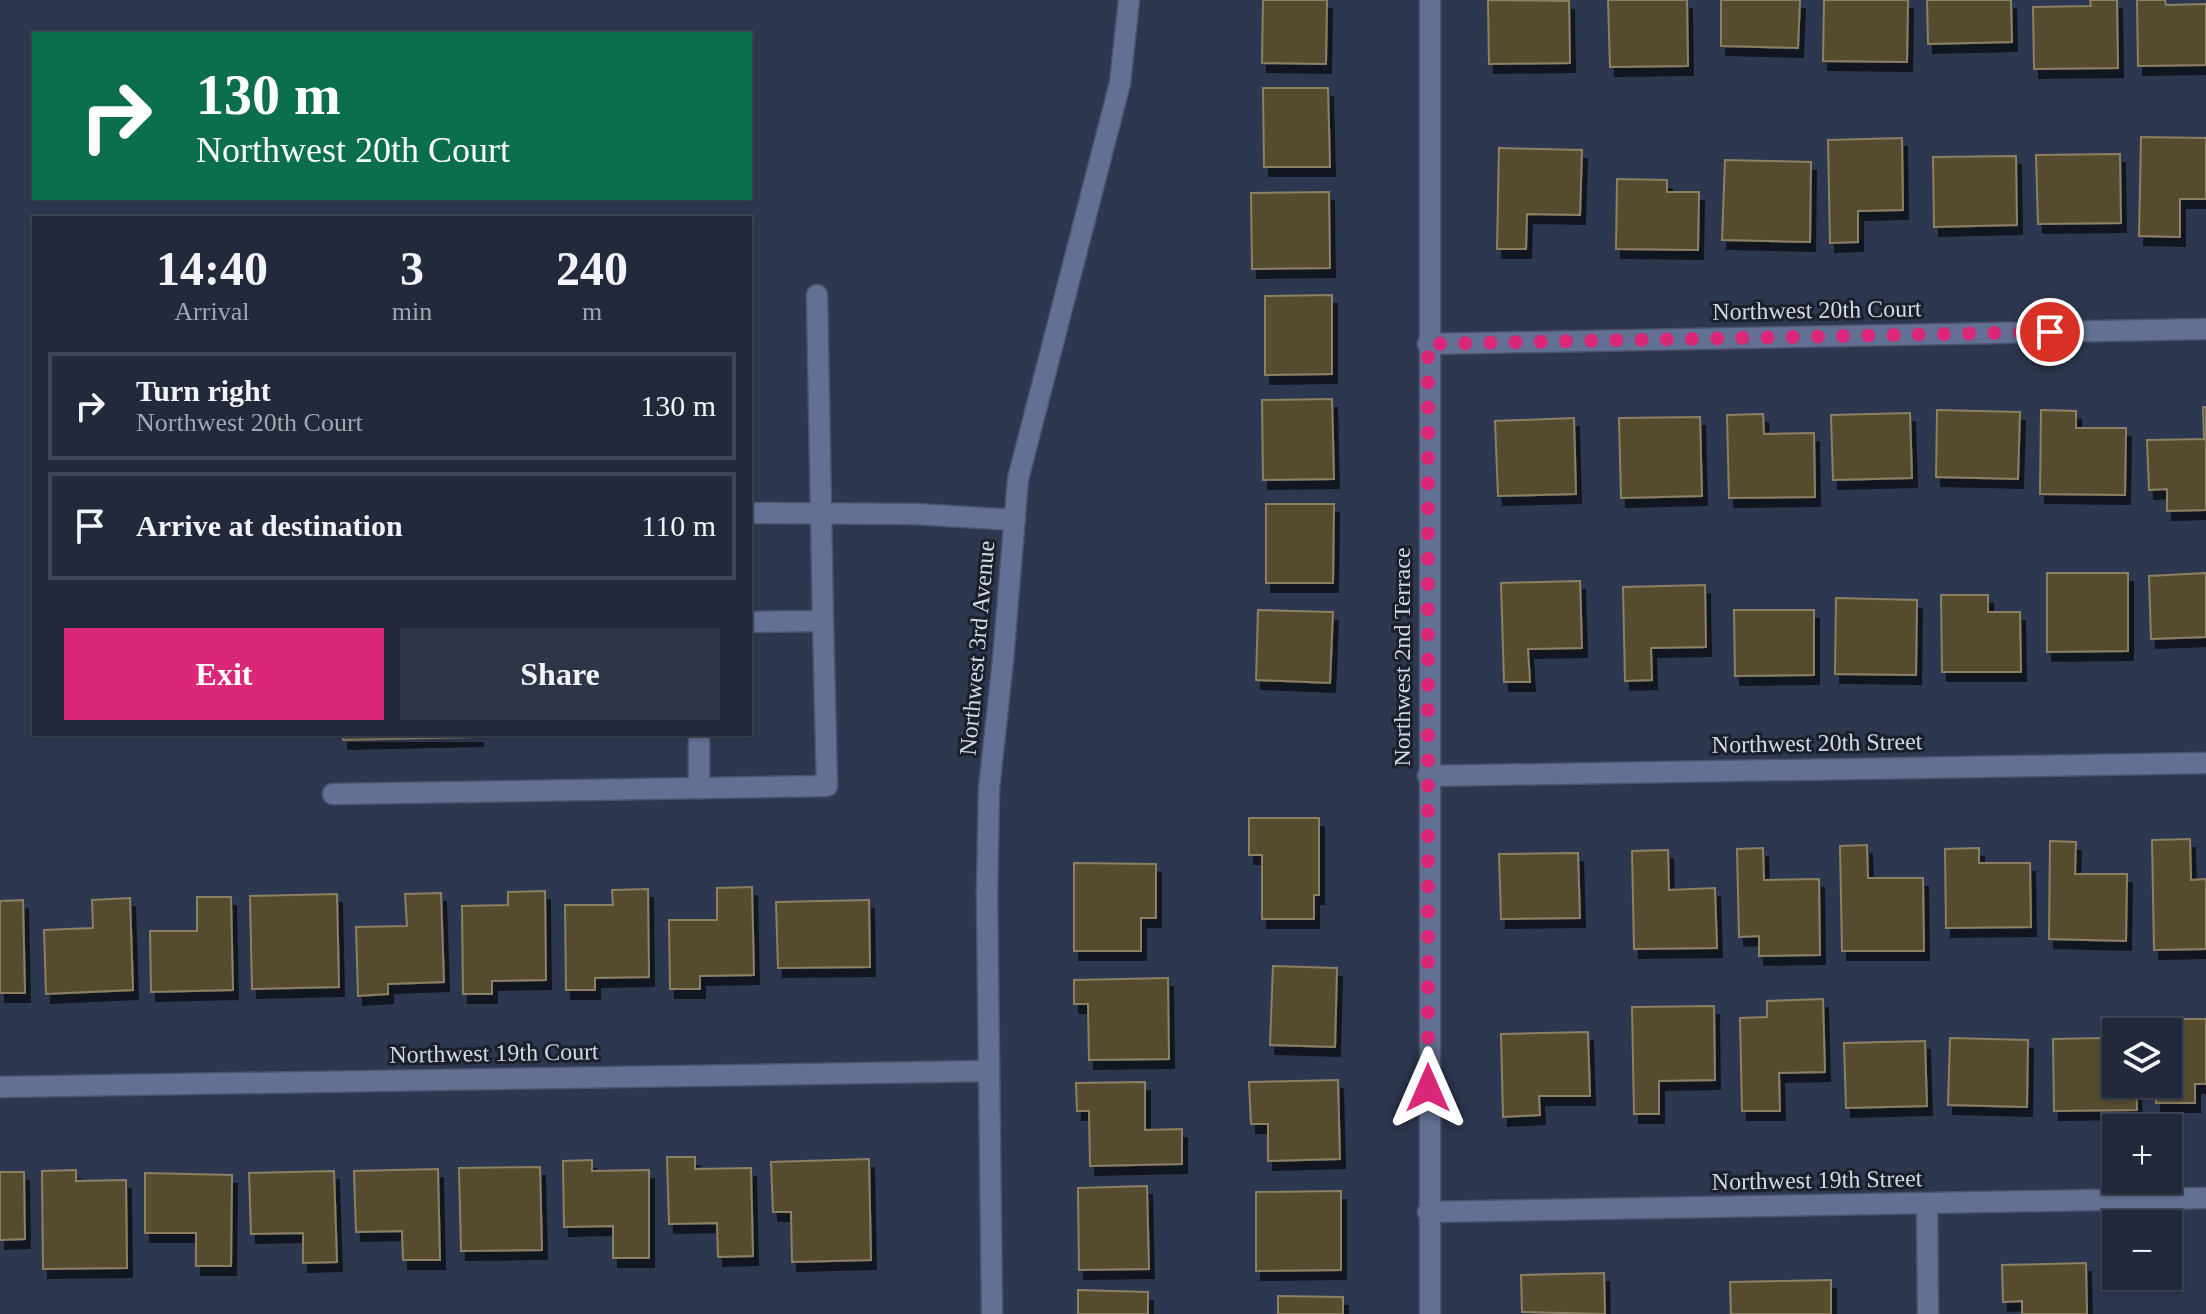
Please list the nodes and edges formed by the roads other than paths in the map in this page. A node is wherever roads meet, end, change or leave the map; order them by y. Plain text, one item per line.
1 (1129, 0) edge
2 (1430, 0) edge
3 (817, 295) dead end
4 (2206, 329) edge
5 (1428, 344) junction
6 (752, 513) edge
7 (821, 514) junction
8 (1015, 520) junction
9 (823, 621) junction
10 (752, 622) edge
11 (699, 736) edge
12 (2206, 763) edge
13 (1428, 776) junction
14 (699, 788) junction
15 (333, 794) dead end
16 (989, 1071) junction
17 (0, 1087) edge
18 (2206, 1198) edge
19 (1927, 1205) junction
20 (1428, 1212) junction
21 (992, 1314) edge
22 (1430, 1314) edge
23 (1928, 1314) edge

1 - 8 street, Northwest 3rd Avenue
2 - 5 street, Northwest 2nd Terrace
3 - 7 street
4 - 5 street, Northwest 20th Court
5 - 13 street, Northwest 2nd Terrace
6 - 7 street
7 - 8 street
7 - 9 street
8 - 16 street, Northwest 3rd Avenue
9 - 10 street
9 - 14 street
11 - 14 street
12 - 13 street, Northwest 20th Street
13 - 20 street, Northwest 2nd Terrace
14 - 15 street
16 - 17 street, Northwest 19th Court
16 - 21 street, Northwest 3rd Avenue
18 - 19 street, Northwest 19th Street
19 - 20 street, Northwest 19th Street
19 - 23 street
20 - 22 street, Northwest 2nd Terrace

